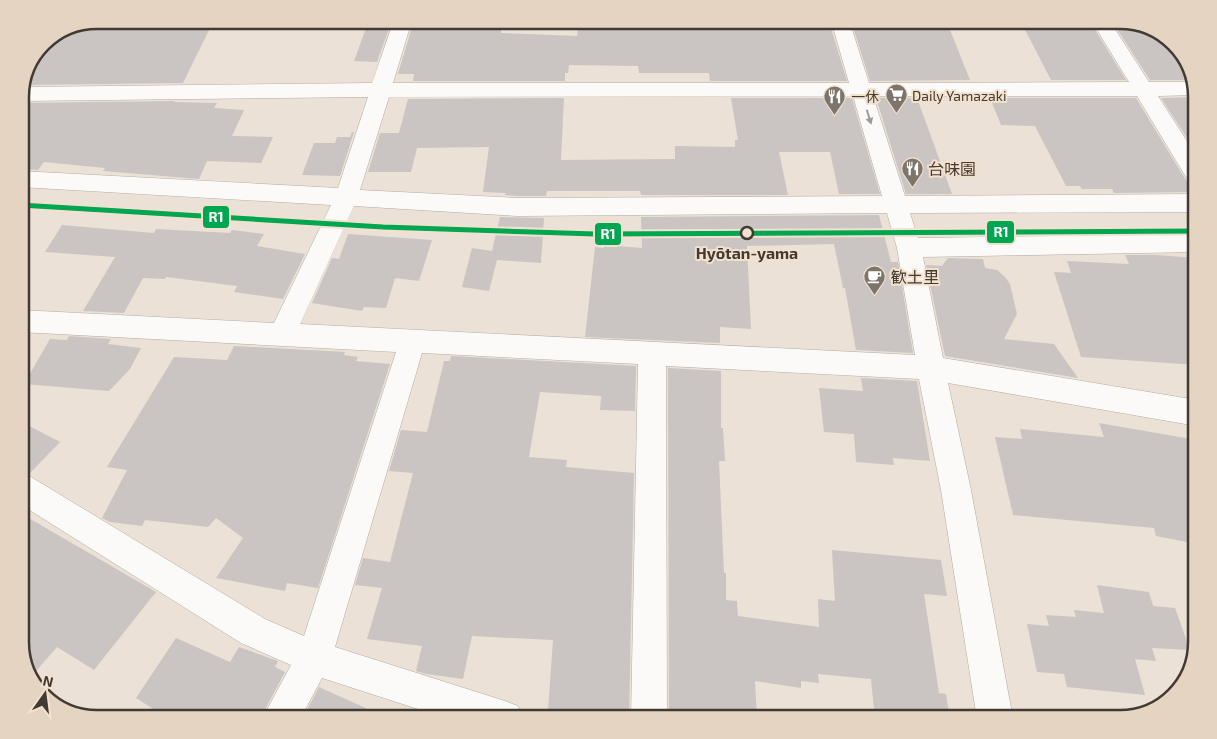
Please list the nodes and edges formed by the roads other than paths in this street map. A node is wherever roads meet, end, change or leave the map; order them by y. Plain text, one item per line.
1 (400, 29) edge
2 (843, 29) edge
3 (1105, 29) edge
4 (860, 88) junction
5 (1141, 88) junction
6 (1188, 89) edge
7 (380, 90) junction
8 (29, 94) edge
9 (1188, 162) edge
10 (29, 180) edge
11 (346, 198) junction
12 (1188, 203) edge
13 (896, 205) junction
14 (1188, 243) edge
15 (909, 248) junction
16 (29, 321) edge
17 (282, 334) junction
18 (412, 342) junction
19 (652, 354) junction
20 (930, 368) junction
21 (1188, 411) edge
22 (29, 493) edge
23 (314, 658) junction
24 (285, 710) edge
25 (476, 710) edge
26 (650, 710) edge
27 (994, 710) edge

1 - 7 street
2 - 4 street
3 - 5 street
4 - 5 street
4 - 7 street
4 -> 13 street
5 - 6 street
5 - 9 street
7 - 8 street
7 - 11 street
10 - 11 street
11 - 13 street
11 - 17 street
12 - 13 street
13 - 15 street
14 - 15 street
15 - 20 street
16 - 17 street
17 - 18 street
18 - 19 street
18 - 23 street
19 - 20 street
19 - 26 street
20 - 21 street
20 - 27 street
22 - 23 street
23 - 24 street
23 - 25 street

